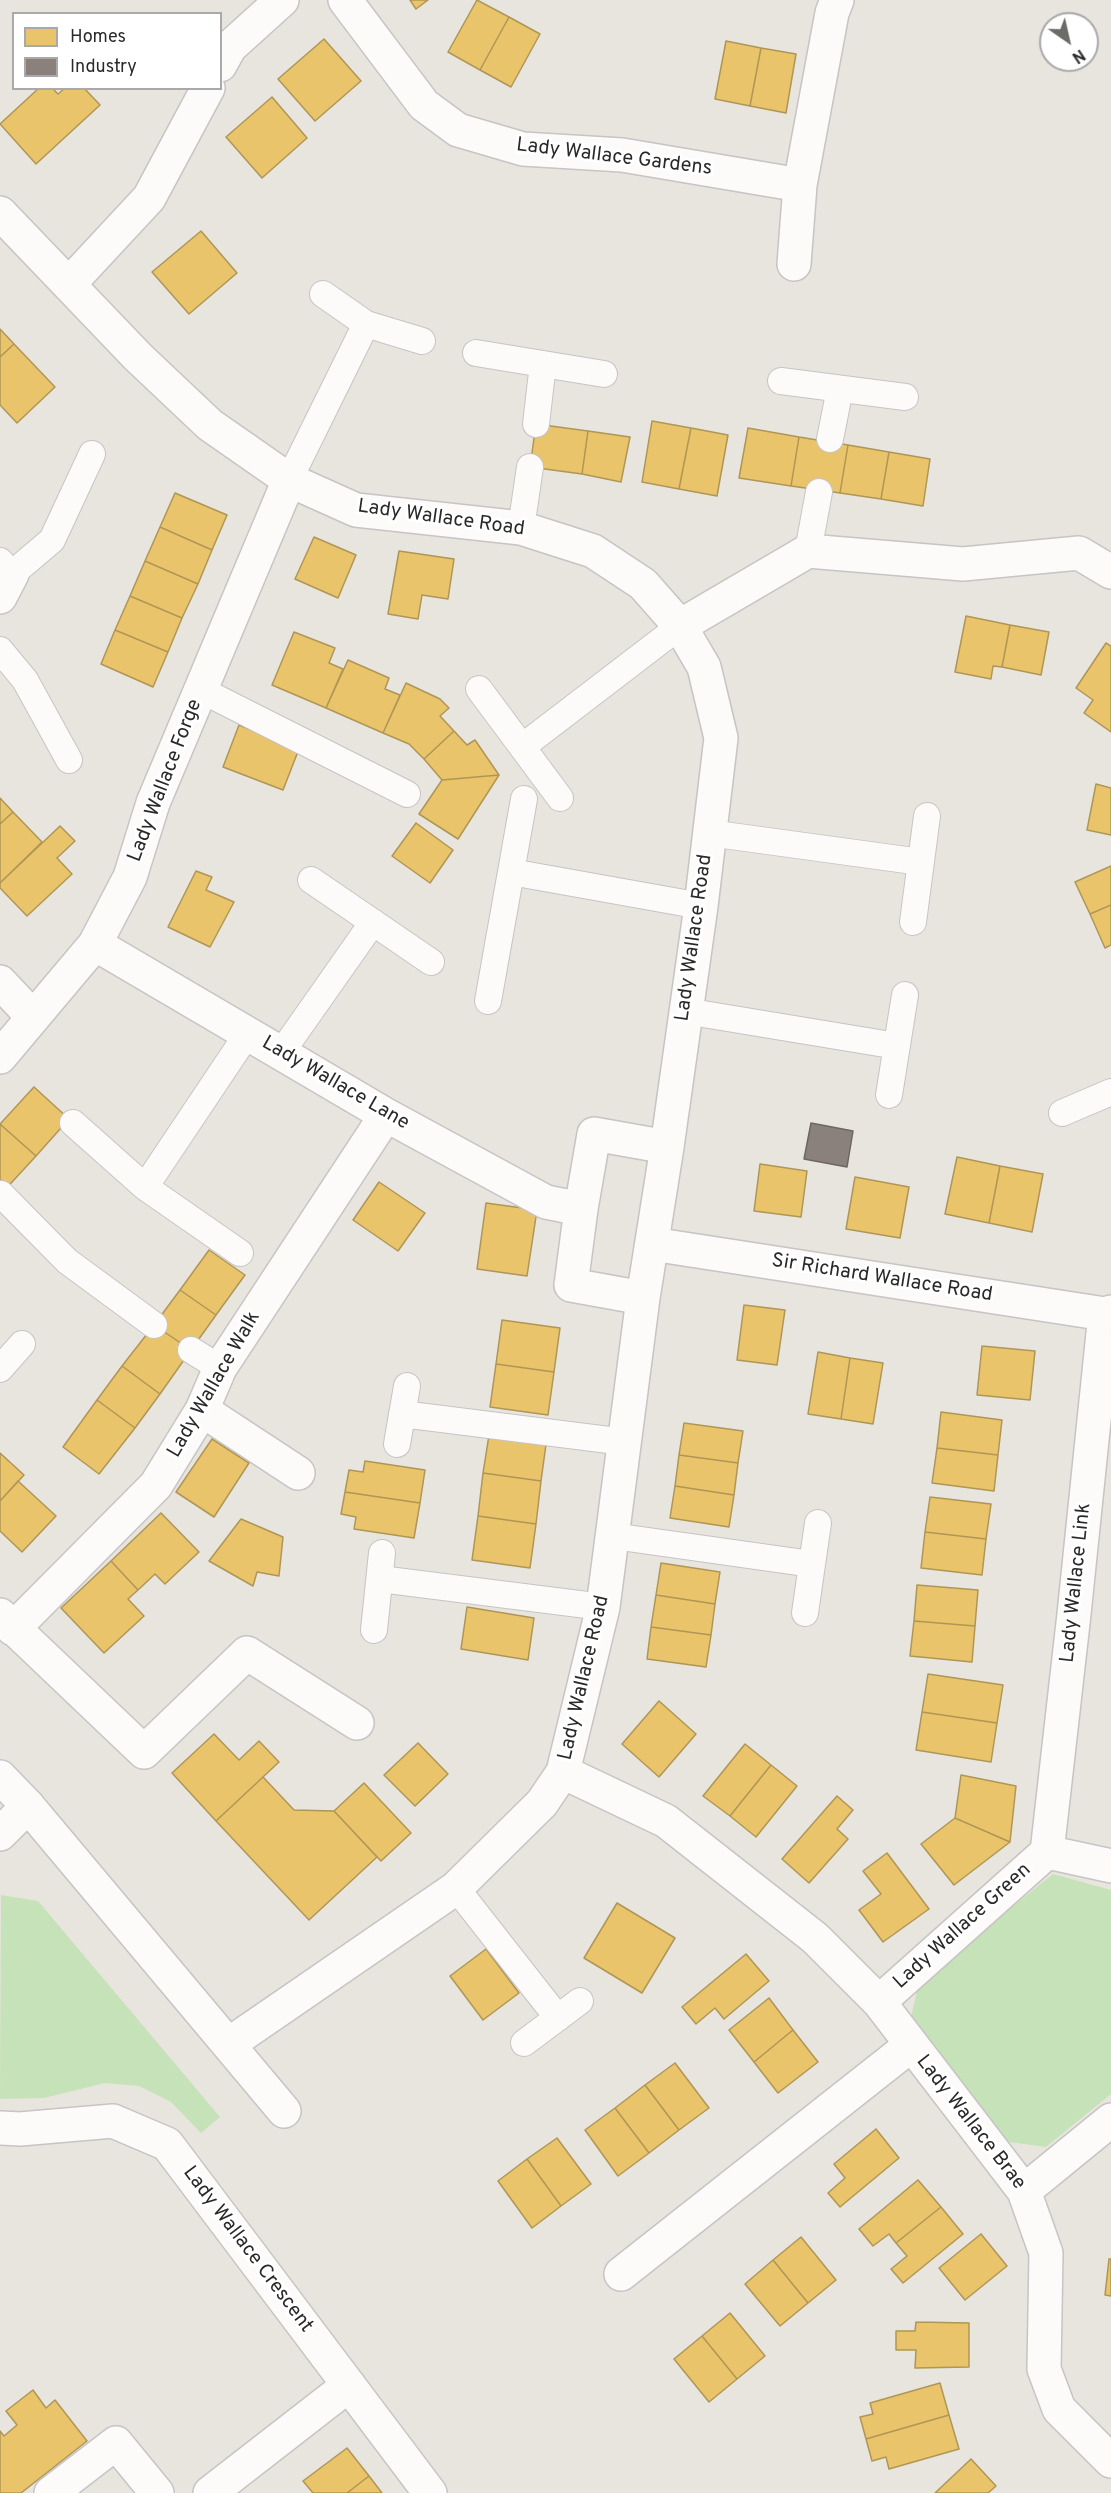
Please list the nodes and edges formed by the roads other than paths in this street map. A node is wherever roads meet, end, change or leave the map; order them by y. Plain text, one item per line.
1 (282, 0) edge
2 (345, 0) edge
3 (837, 0) edge
4 (222, 61) edge
5 (207, 90) edge
6 (800, 185) junction
7 (0, 213) edge
8 (794, 264) dead end
9 (69, 284) junction
10 (323, 294) dead end
11 (366, 324) junction
12 (422, 341) dead end
13 (476, 353) dead end
14 (543, 364) junction
15 (604, 374) dead end
16 (781, 381) dead end
17 (840, 389) junction
18 (905, 397) dead end
19 (537, 424) dead end
20 (830, 439) dead end
21 (92, 454) dead end
22 (530, 467) dead end
23 (289, 480) junction
24 (819, 492) dead end
25 (521, 528) junction
26 (808, 551) junction
27 (1111, 572) edge
28 (4, 577) edge
29 (680, 626) junction
30 (0, 650) edge
31 (479, 689) dead end
32 (201, 690) junction
33 (522, 747) junction
34 (69, 760) dead end
35 (407, 794) dead end
36 (560, 798) dead end
37 (524, 799) dead end
38 (927, 816) dead end
39 (710, 833) junction
40 (921, 862) junction
41 (512, 872) junction
42 (311, 880) dead end
43 (701, 906) junction
44 (373, 922) junction
45 (914, 922) dead end
46 (95, 944) junction
47 (431, 962) dead end
48 (0, 982) edge
49 (905, 996) dead end
50 (488, 1001) dead end
51 (685, 1011) junction
52 (33, 1017) junction
53 (248, 1034) junction
54 (897, 1046) junction
55 (281, 1053) junction
56 (0, 1057) edge
57 (1110, 1094) edge
58 (889, 1095) dead end
59 (1062, 1113) dead end
60 (386, 1115) junction
61 (73, 1123) dead end
62 (667, 1147) junction
63 (145, 1188) junction
64 (1, 1194) edge
65 (581, 1209) junction
66 (652, 1244) junction
67 (240, 1253) dead end
68 (643, 1298) junction
69 (1108, 1313) edge
70 (154, 1325) dead end
71 (22, 1344) dead end
72 (191, 1350) dead end
73 (220, 1368) junction
74 (0, 1369) edge
75 (407, 1386) dead end
76 (202, 1410) junction
77 (402, 1414) junction
78 (625, 1442) junction
79 (397, 1444) dead end
80 (298, 1473) dead end
81 (818, 1523) dead end
82 (613, 1536) junction
83 (382, 1553) dead end
84 (812, 1564) junction
85 (380, 1579) junction
86 (603, 1607) junction
87 (804, 1613) dead end
88 (6, 1622) edge
89 (375, 1630) dead end
90 (357, 1723) dead end
91 (564, 1772) junction
92 (0, 1777) edge
93 (28, 1806) junction
94 (0, 1834) edge
95 (1047, 1852) junction
96 (1111, 1866) edge
97 (456, 1888) junction
98 (579, 2001) dead end
99 (879, 2002) junction
100 (558, 2018) junction
101 (524, 2043) dead end
102 (230, 2044) junction
103 (910, 2046) junction
104 (284, 2111) dead end
105 (1111, 2120) edge
106 (0, 2128) edge
107 (1024, 2191) junction
108 (621, 2274) dead end
109 (349, 2385) junction
110 (1111, 2461) edge
111 (51, 2493) edge
112 (156, 2493) edge
113 (210, 2493) edge
114 (430, 2493) edge

1 - 4 street
2 - 6 street, Lady Wallace Gardens
3 - 6 street
5 - 9 street
6 - 8 street
7 - 9 street, Lady Wallace Road
9 - 23 street, Lady Wallace Road
10 - 11 lane
11 - 12 lane
11 - 23 lane
13 - 14 lane
14 - 15 lane
14 - 19 lane
16 - 17 lane
17 - 18 lane
17 - 20 lane
21 - 28 lane
22 - 25 lane
23 - 25 street, Lady Wallace Road
23 - 32 street, Lady Wallace Forge
24 - 26 lane
25 - 29 street, Lady Wallace Road
26 - 27 street
26 - 29 street
29 - 33 lane
29 - 39 street, Lady Wallace Road
30 - 34 lane
31 - 33 lane
32 - 35 lane
32 - 46 street, Lady Wallace Forge
33 - 36 lane
37 - 41 lane
38 - 40 lane
39 - 40 lane
39 - 43 street, Lady Wallace Road
40 - 45 lane
41 - 43 lane
41 - 50 lane
42 - 44 lane
43 - 51 street, Lady Wallace Road
44 - 47 lane
44 - 55 lane
46 - 52 street, Lady Wallace Forge
46 - 53 street, Lady Wallace Lane
48 - 52 street
49 - 54 lane
51 - 54 lane
51 - 62 street, Lady Wallace Road
52 - 56 street, Lady Wallace Forge
53 - 55 street, Lady Wallace Lane
53 - 63 lane
54 - 58 lane
55 - 60 street, Lady Wallace Lane
57 - 59 lane
60 - 65 street, Lady Wallace Lane
60 - 73 street, Lady Wallace Walk
61 - 63 lane
62 - 65 street
62 - 66 street, Lady Wallace Road
63 - 67 lane
64 - 70 lane
65 - 68 street
66 - 68 street, Lady Wallace Road
66 - 69 street, Sir Richard Wallace Road
68 - 78 street, Lady Wallace Road
69 - 95 street, Lady Wallace Link
71 - 74 lane
72 - 73 lane
73 - 76 street, Lady Wallace Walk
75 - 77 lane
76 - 80 street
76 - 88 street, Lady Wallace Walk
77 - 78 lane
77 - 79 lane
78 - 82 street, Lady Wallace Road
81 - 84 lane
82 - 84 lane
82 - 86 street, Lady Wallace Road
83 - 85 lane
84 - 87 lane
85 - 86 lane
85 - 89 lane
86 - 91 street, Lady Wallace Road
88 - 90 street, Lady Wallace Walk
91 - 97 street, Lady Wallace Road
91 - 99 street, Lady Wallace Brae
92 - 93 street
93 - 94 street
93 - 102 street
95 - 96 street
95 - 99 street, Lady Wallace Green
97 - 100 lane
97 - 102 street, Lady Wallace Road
98 - 100 lane
99 - 103 street, Lady Wallace Brae
100 - 101 lane
102 - 104 street
103 - 107 street, Lady Wallace Brae
103 - 108 street, Lady Wallace Brae
105 - 107 street
106 - 109 street, Lady Wallace Crescent
107 - 110 street, Lady Wallace Brae
109 - 113 street
109 - 114 street, Lady Wallace Crescent
111 - 112 street

